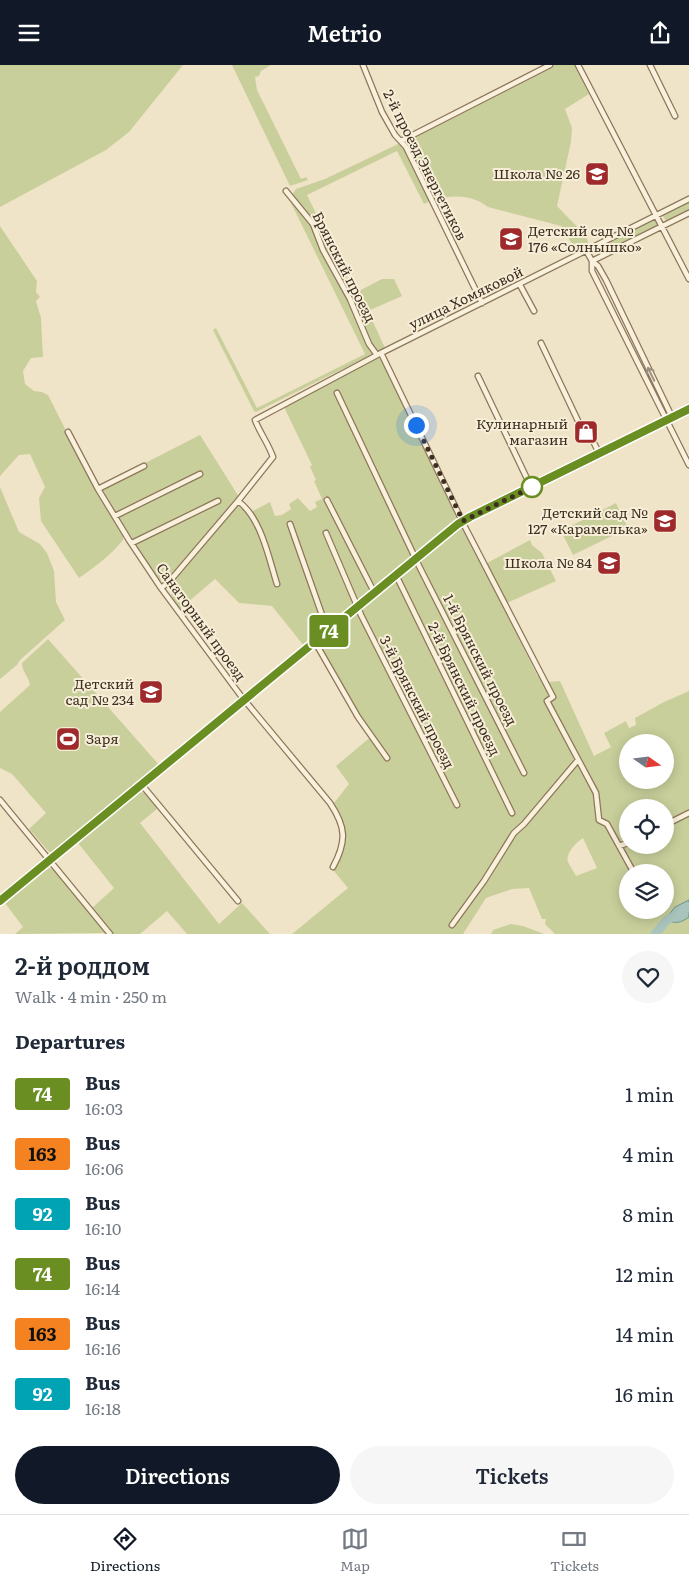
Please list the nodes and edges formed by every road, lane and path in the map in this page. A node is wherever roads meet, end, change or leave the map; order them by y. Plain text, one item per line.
1 (363, 65) edge
2 (550, 65) edge
3 (578, 65) edge
4 (650, 65) edge
5 (675, 116) dead end
6 (401, 141) junction
7 (286, 191) dead end
8 (689, 199) edge
9 (689, 213) edge
10 (656, 216) junction
11 (662, 227) junction
12 (588, 251) junction
13 (592, 261) junction
14 (689, 279) edge
15 (520, 285) junction
16 (482, 303) junction
17 (534, 311) dead end
18 (541, 343) dead end
19 (379, 354) junction
20 (478, 376) dead end
21 (337, 393) dead end
22 (689, 409) edge
23 (672, 417) junction
24 (666, 421) junction
25 (68, 431) dead end
26 (598, 453) junction
27 (689, 465) edge
28 (144, 466) dead end
29 (200, 474) dead end
30 (531, 487) junction
31 (98, 489) junction
32 (327, 500) dead end
33 (218, 501) dead end
34 (238, 501) junction
35 (115, 516) junction
36 (463, 521) junction
37 (290, 524) dead end
38 (326, 533) dead end
39 (132, 543) junction
40 (416, 558) junction
41 (396, 575) junction
42 (277, 584) dead end
43 (161, 588) junction
44 (375, 594) junction
45 (358, 608) junction
46 (328, 632) junction
47 (315, 642) junction
48 (245, 701) junction
49 (388, 757) dead end
50 (578, 760) junction
51 (524, 773) dead end
52 (142, 785) junction
53 (0, 800) edge
54 (457, 805) dead end
55 (512, 813) dead end
56 (689, 813) edge
57 (674, 820) edge
58 (619, 845) edge
59 (50, 860) junction
60 (333, 867) dead end
61 (0, 901) edge
62 (238, 901) dead end
63 (452, 925) dead end
64 (110, 934) edge

1 - 6 street, 2-й проезд Энергетиков
2 - 6 street
3 - 10 street
4 - 5 street
6 - 16 street, 2-й проезд Энергетиков
7 - 19 street, Брянский проезд
8 - 10 street, улица Хомяковой
9 - 11 street
10 - 11 street
10 - 12 street, улица Хомяковой
11 - 13 street
11 - 14 street
12 - 13 street
12 - 15 street, улица Хомяковой
23 -> 13 street
13 - 24 street
15 - 16 street, улица Хомяковой
15 - 17 street
16 - 19 street, улица Хомяковой
18 - 26 street
19 - 34 street, улица Хомяковой
19 - 36 street, Брянский проезд
20 - 30 street
21 - 40 street, 1-й Брянский проезд
22 - 23 street
23 - 24 street
24 - 26 street
24 - 27 street
25 - 31 street, Санаторный проезд
26 - 30 street
28 - 31 street
29 - 35 street
30 - 36 street
31 - 35 street, Санаторный проезд
32 - 44 street
33 - 39 street
34 - 42 street
34 - 43 street
35 - 39 street, Санаторный проезд
36 - 40 street
36 - 50 street, Брянский проезд
37 - 46 street
38 - 45 street, 3-й Брянский проезд
39 - 43 street, Санаторный проезд
40 - 41 street
40 - 51 street, 1-й Брянский проезд
41 - 44 street
41 - 55 street, 2-й Брянский проезд
43 - 48 street, Санаторный проезд
44 - 45 street
45 - 46 street
45 - 54 street, 3-й Брянский проезд
46 - 47 street
47 - 48 street
47 - 49 street
48 - 52 street
48 - 60 street, Санаторный проезд
50 - 58 street
50 - 63 street
52 - 59 street
52 - 62 street
53 - 59 street
56 - 57 street
59 - 61 street
59 - 64 street

